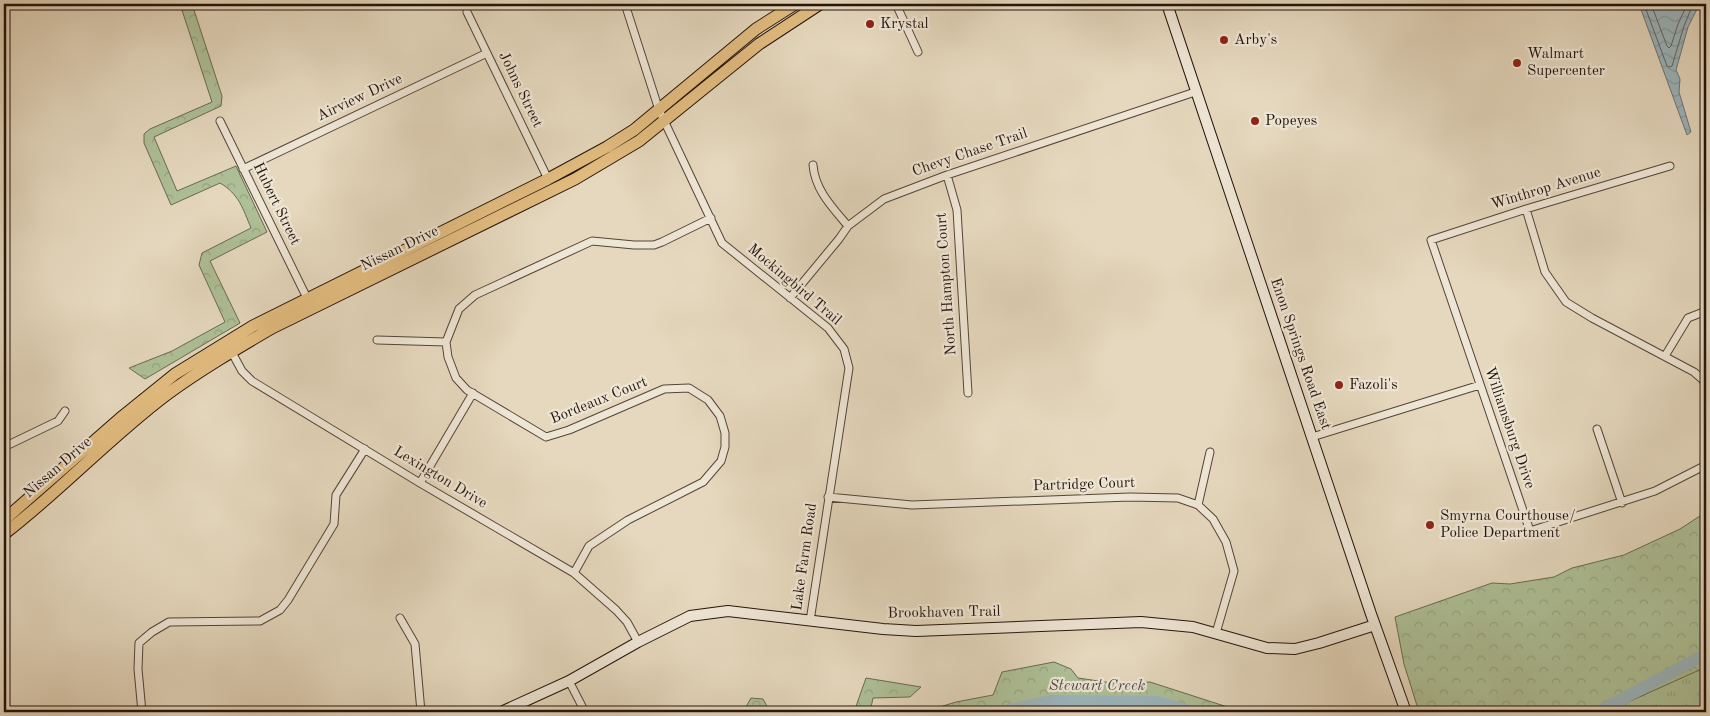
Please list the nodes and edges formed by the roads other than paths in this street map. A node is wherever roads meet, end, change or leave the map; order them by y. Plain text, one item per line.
1 (625, 4) edge
2 (795, 4) edge
3 (820, 4) edge
4 (896, 4) edge
5 (1167, 4) edge
6 (468, 12) dead end
7 (918, 52) dead end
8 (487, 53) junction
9 (1195, 92) junction
10 (662, 115) junction
11 (220, 121) dead end
12 (813, 165) dead end
13 (1670, 166) dead end
14 (244, 169) junction
15 (947, 175) junction
16 (548, 179) junction
17 (1526, 209) junction
18 (711, 218) junction
19 (848, 226) junction
20 (1432, 240) joint
21 (308, 298) junction
22 (790, 298) junction
23 (1706, 311) edge
24 (377, 340) dead end
25 (446, 342) junction
26 (228, 347) junction
27 (1664, 356) junction
28 (1480, 385) junction
29 (1706, 385) edge
30 (968, 393) dead end
31 (473, 394) junction
32 (64, 411) dead end
33 (1597, 429) dead end
34 (1312, 437) junction
35 (4, 447) edge
36 (365, 450) junction
37 (1210, 452) dead end
38 (1706, 465) edge
39 (420, 483) junction
40 (828, 497) junction
41 (1622, 503) junction
42 (1198, 505) junction
43 (4, 520) edge
44 (4, 534) edge
45 (574, 573) junction
46 (400, 618) dead end
47 (810, 621) junction
48 (1375, 625) junction
49 (1216, 634) junction
50 (638, 642) junction
51 (569, 681) junction
52 (142, 712) edge
53 (421, 712) edge
54 (501, 712) edge
55 (585, 712) edge
56 (1406, 712) edge

1 - 10 street
2 - 10 main road, Nissan Drive
3 - 10 main road, Nissan Drive
4 - 7 street
5 - 9 street, Enon Springs Road East
6 - 8 street, Johns Street
8 - 14 street, Airview Drive
8 - 16 street, Johns Street
9 - 15 street, Chevy Chase Trail
9 - 34 street, Enon Springs Road East
10 - 16 main road, Nissan Drive
10 - 18 street, Mockingbird Trail
10 - 26 main road, Nissan Drive
11 - 14 street, Hubert Street
12 - 19 street
13 - 17 street, Winthrop Avenue
14 - 21 street, Hubert Street
15 - 19 street, Chevy Chase Trail
15 - 30 street, North Hampton Court
16 - 21 main road, Nissan Drive
17 - 20 street, Winthrop Avenue
17 - 27 street
18 - 22 street, Mockingbird Trail
18 - 25 street
19 - 22 street, Chevy Chase Trail
20 - 28 street, Williamsburg Drive
21 - 26 main road, Nissan Drive
22 - 40 street, Mockingbird Trail
23 - 27 street
24 - 25 street
25 - 31 street, Bordeaux Court
26 - 36 street, Lexington Drive
26 - 43 main road, Nissan Drive
26 - 44 main road, Nissan Drive
27 - 29 street
28 - 34 street
28 - 41 street, Williamsburg Drive
31 - 39 street
31 - 45 street, Bordeaux Court
32 - 35 street
33 - 41 street
34 - 48 street, Enon Springs Road East
36 - 39 street, Lexington Drive
36 - 52 street
37 - 42 street
38 - 41 street, Williamsburg Drive
39 - 45 street, Lexington Drive
40 - 42 street, Partridge Court
40 - 47 street, Lake Farm Road
42 - 49 street, Partridge Court
45 - 50 street, Lexington Drive
46 - 53 street
47 - 49 street, Brookhaven Trail
47 - 50 street, Brookhaven Trail
48 - 49 street, Brookhaven Trail
48 - 56 street, Enon Springs Road East
50 - 51 street, Brookhaven Trail
51 - 54 street, Brookhaven Trail
51 - 55 street

